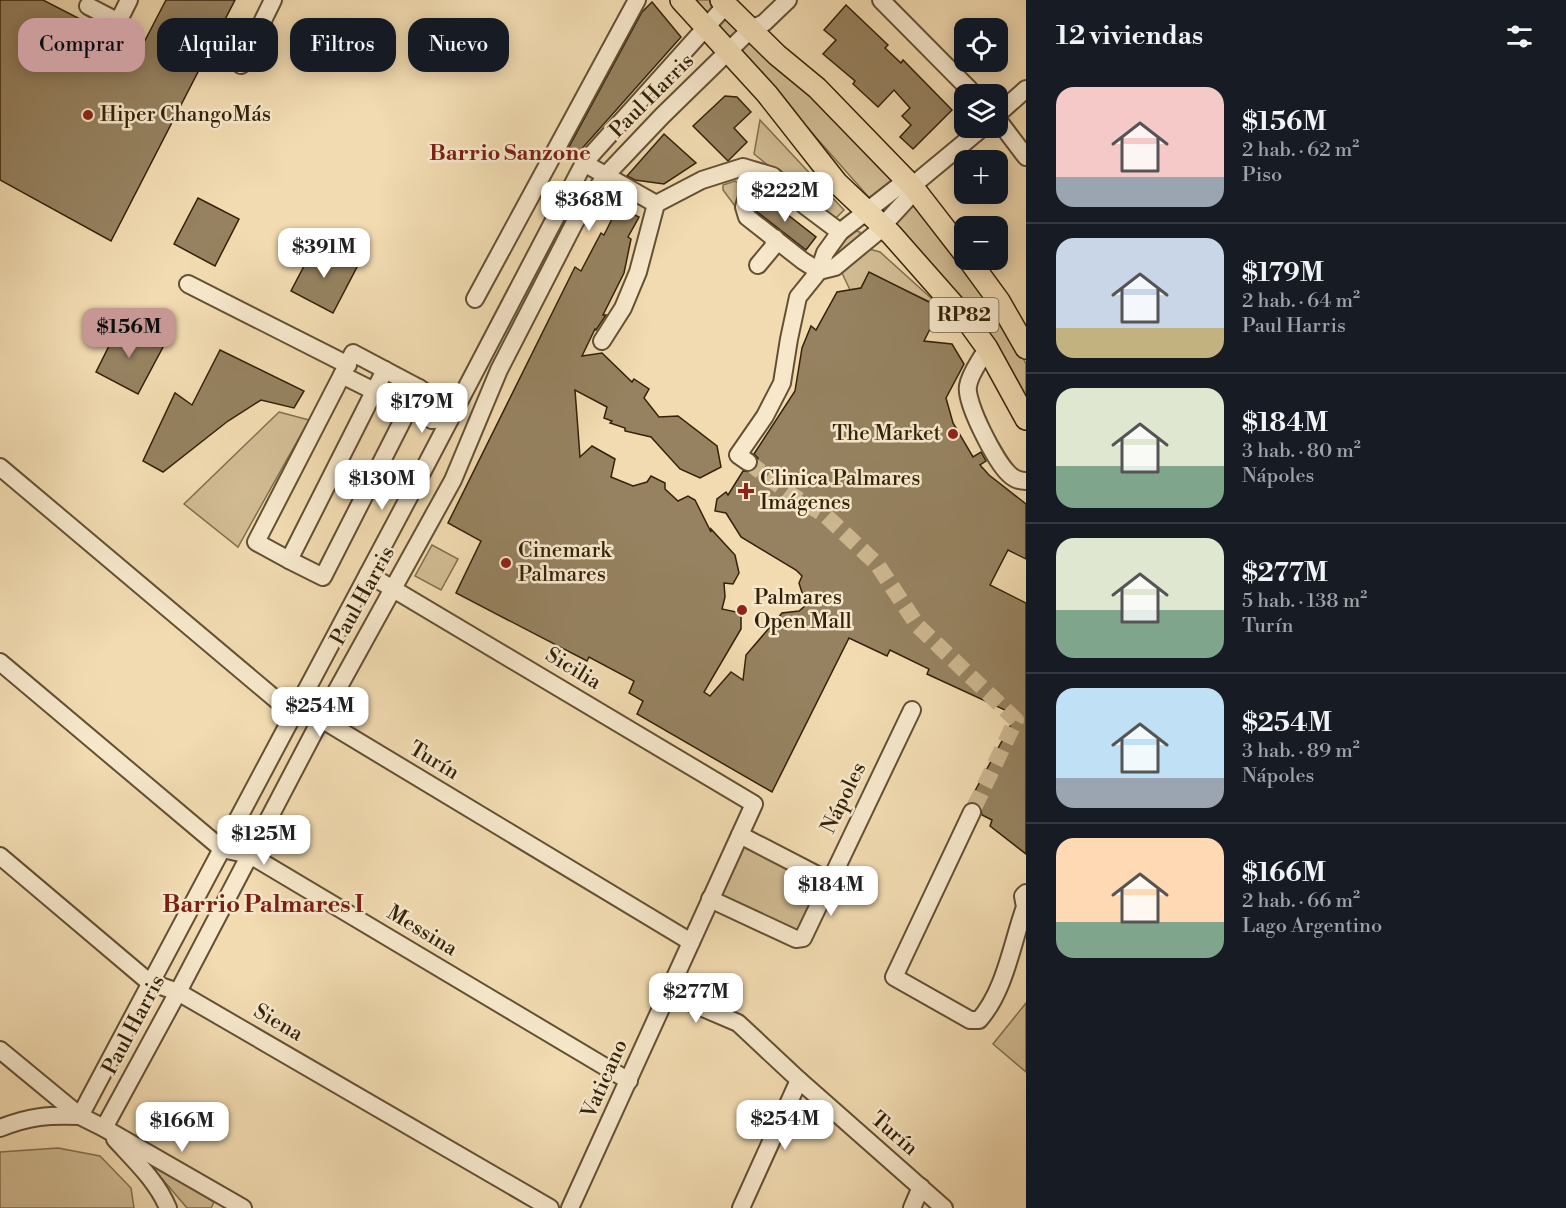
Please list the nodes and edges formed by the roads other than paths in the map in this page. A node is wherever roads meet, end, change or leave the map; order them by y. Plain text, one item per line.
1 (129, 0) edge
2 (273, 0) edge
3 (637, 0) edge
4 (681, 0) edge
5 (788, 0) edge
6 (880, 0) edge
7 (85, 2) edge
8 (724, 2) edge
9 (264, 18) edge
10 (705, 27) junction
11 (751, 29) junction
12 (729, 52) junction
13 (964, 84) edge
14 (1026, 89) edge
15 (1008, 105) edge
16 (1008, 133) edge
17 (970, 138) edge
18 (1026, 157) edge
19 (584, 163) junction
20 (606, 175) junction
21 (912, 186) junction
22 (656, 204) junction
23 (804, 205) junction
24 (875, 219) junction
25 (840, 232) junction
26 (775, 238) junction
27 (954, 240) edge
28 (758, 265) dead end
29 (976, 270) edge
30 (819, 272) junction
31 (188, 284) dead end
32 (476, 298) dead end
33 (602, 341) dead end
34 (987, 348) junction
35 (1026, 348) edge
36 (345, 370) junction
37 (385, 370) junction
38 (419, 388) junction
39 (375, 391) junction
40 (409, 408) junction
41 (450, 419) junction
42 (1026, 420) edge
43 (474, 430) junction
44 (743, 459) dead end
45 (0, 468) edge
46 (1026, 481) edge
47 (289, 560) junction
48 (368, 574) junction
49 (393, 588) junction
50 (0, 662) edge
51 (912, 710) dead end
52 (292, 713) junction
53 (321, 719) junction
54 (754, 804) joint
55 (972, 812) tunnel mouth
56 (740, 835) junction
57 (222, 849) junction
58 (250, 855) junction
59 (0, 856) edge
60 (829, 881) junction
61 (1026, 892) edge
62 (710, 899) junction
63 (691, 942) junction
64 (149, 982) junction
65 (178, 992) junction
66 (668, 993) junction
67 (0, 1050) edge
68 (799, 1080) junction
69 (629, 1081) junction
70 (80, 1116) junction
71 (0, 1128) edge
72 (104, 1128) junction
73 (921, 1187) junction
74 (223, 1203) edge
75 (168, 1208) edge
76 (243, 1208) edge
77 (550, 1208) edge
78 (570, 1208) edge
79 (741, 1208) edge
80 (912, 1208) edge
81 (944, 1208) edge

1 - 7 street
2 - 9 street
3 - 32 street
4 - 10 main road
5 - 11 street, Paul Harris
6 - 13 street
8 - 10 street, Paul Harris
8 - 11 main road
10 - 12 main road
10 - 19 street, Paul Harris
11 - 12 street, Paul Harris
11 - 21 main road
12 - 20 street, Paul Harris
12 - 24 main road
14 - 15 street
16 - 18 street
17 - 21 street
19 - 20 street
19 - 41 street, Paul Harris
20 - 22 street
20 - 43 street, Paul Harris
21 - 24 street
21 - 27 main road
22 - 23 street
22 - 33 street
23 - 25 street
23 - 26 street
24 - 25 street
24 - 30 street
24 - 34 main road, RP82
25 - 30 street
26 - 28 street
26 - 30 street
29 - 35 main road
30 - 44 street
31 - 36 street
34 - 42 main road, RP82
34 - 46 street
36 - 37 street
36 - 39 street
36 - 47 street
37 - 38 street
37 - 39 street
38 - 40 street
38 - 41 street
39 - 40 street
39 - 47 street
40 - 41 street
40 - 47 street
41 - 43 street
41 - 48 street, Paul Harris
43 - 49 street, Paul Harris
45 - 52 street, Turín
48 - 49 street, Sicilia
48 - 52 street, Paul Harris
49 - 53 street, Paul Harris
49 - 54 street, Sicilia
50 - 57 street, Messina
51 - 60 street, Nápoles
52 - 53 street, Turín
52 - 57 street, Paul Harris
53 - 58 street, Paul Harris
53 - 63 street, Turín
54 - 56 street, Vaticano
55 - 61 street
56 - 60 street
56 - 62 street, Vaticano
57 - 58 street, Messina
57 - 64 street, Paul Harris
58 - 65 street, Paul Harris
58 - 69 street, Messina
59 - 64 street, Siena
60 - 62 street, Nápoles
62 - 63 street, Vaticano
63 - 66 street, Vaticano
64 - 65 street, Siena
64 - 70 street, Paul Harris
65 - 72 street, Paul Harris
65 - 77 street, Siena
66 - 68 street, Turín
66 - 69 street, Vaticano
67 - 70 street
68 - 73 street, Turín
68 - 79 street
69 - 78 street, Vaticano
70 - 71 street
70 - 72 street
72 - 74 street
72 - 75 street
73 - 80 street
73 - 81 street, Turín
74 - 76 street

